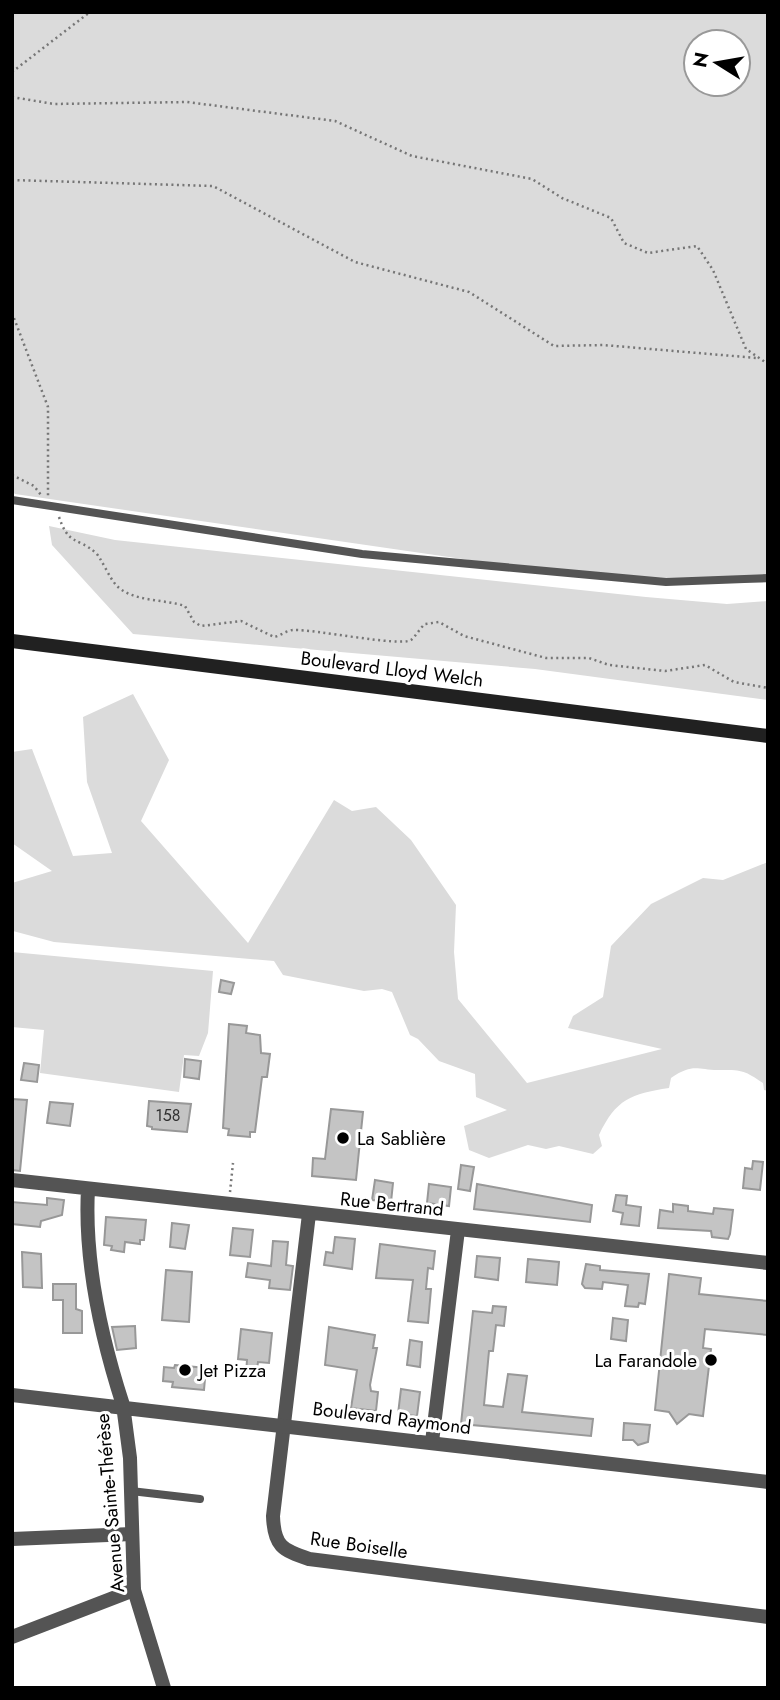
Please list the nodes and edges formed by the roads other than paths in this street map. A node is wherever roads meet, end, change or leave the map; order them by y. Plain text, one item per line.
1 (12, 500) edge
2 (768, 578) edge
3 (12, 641) edge
4 (768, 736) edge
5 (12, 1180) edge
6 (88, 1189) junction
7 (309, 1214) junction
8 (457, 1230) junction
9 (768, 1263) edge
10 (12, 1395) edge
11 (123, 1405) junction
12 (286, 1425) junction
13 (432, 1442) junction
14 (768, 1482) edge
15 (131, 1491) junction
16 (200, 1499) dead end
17 (132, 1534) junction
18 (12, 1539) edge
19 (134, 1590) junction
20 (768, 1617) edge
21 (12, 1637) edge
22 (164, 1688) edge

1 - 2 lane
3 - 4 main road, Boulevard Lloyd Welch
5 - 6 street, Rue Bertrand
6 - 7 street, Rue Bertrand
6 - 11 street, Avenue Sainte-Thérèse
7 - 8 street, Rue Bertrand
7 - 12 street, Rue Boiselle
8 - 9 street, Rue Bertrand
8 - 13 street
10 - 11 street, Boulevard Raymond
11 - 12 street, Boulevard Raymond
11 - 15 street, Avenue Sainte-Thérèse
12 - 13 street, Boulevard Raymond
12 - 20 street, Rue Boiselle
13 - 14 street, Boulevard Raymond
15 - 16 lane
15 - 17 street, Avenue Sainte-Thérèse
17 - 18 street
17 - 19 street, Avenue Sainte-Thérèse
19 - 21 street
19 - 22 street, Avenue Sainte-Thérèse

